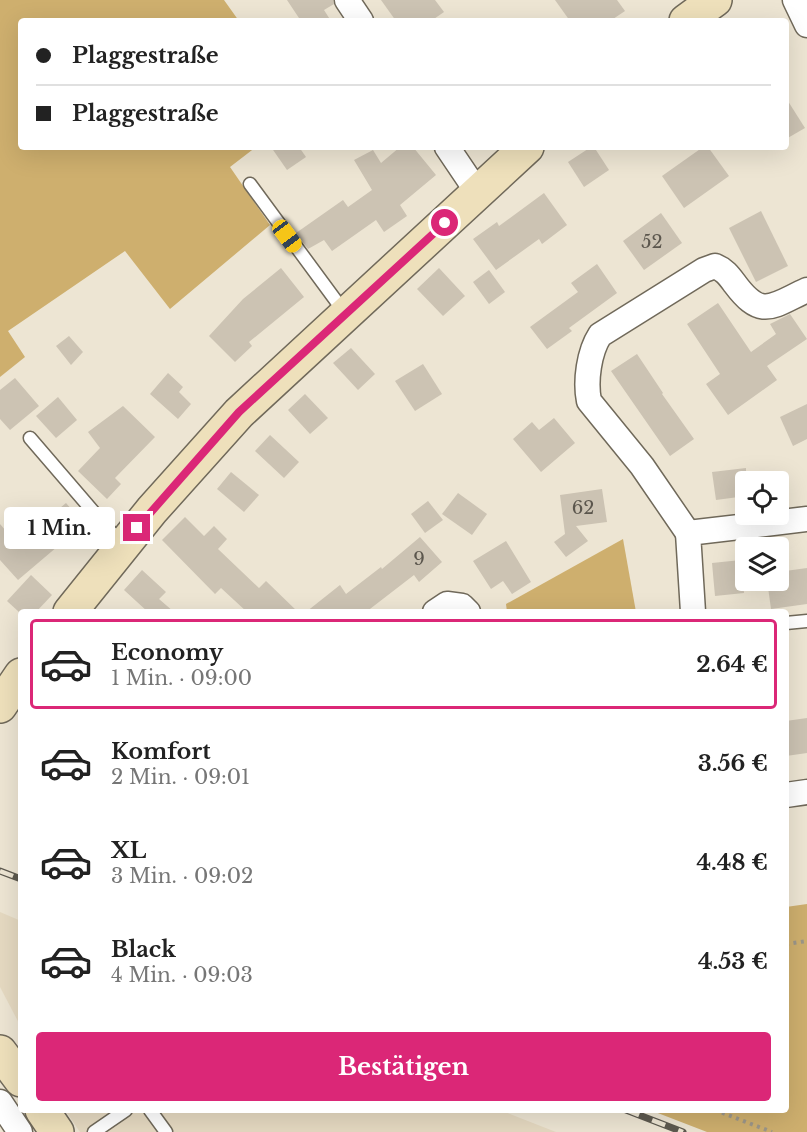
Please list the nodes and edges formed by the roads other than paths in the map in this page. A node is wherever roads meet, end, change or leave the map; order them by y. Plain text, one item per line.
1 (347, 0) edge
2 (715, 0) edge
3 (795, 0) edge
4 (360, 18) edge
5 (690, 18) edge
6 (807, 25) edge
7 (449, 150) edge
8 (524, 150) edge
9 (250, 184) dead end
10 (478, 193) junction
11 (807, 290) edge
12 (345, 314) junction
13 (30, 438) dead end
14 (807, 519) edge
15 (688, 533) junction
16 (123, 546) junction
17 (72, 609) edge
18 (440, 609) edge
19 (465, 609) edge
20 (693, 609) edge
21 (807, 621) edge
22 (789, 623) edge
23 (18, 679) edge
24 (0, 706) edge
25 (807, 792) edge
26 (789, 795) edge
27 (0, 1052) edge
28 (18, 1076) edge
29 (0, 1102) edge
30 (44, 1113) edge
31 (122, 1113) edge
32 (152, 1113) edge
33 (21, 1132) edge
34 (57, 1132) edge
35 (94, 1132) edge
36 (166, 1132) edge

1 - 4 street
2 - 5 street
3 - 6 street
7 - 10 street
8 - 10 street
9 - 12 lane
10 - 12 street
11 - 15 street
12 - 16 street
13 - 16 lane
14 - 15 street
15 - 20 street
16 - 17 street
18 - 19 street
21 - 22 lane
23 - 24 street
25 - 26 street
27 - 28 street
29 - 33 street
30 - 34 street
31 - 35 lane
32 - 36 lane

